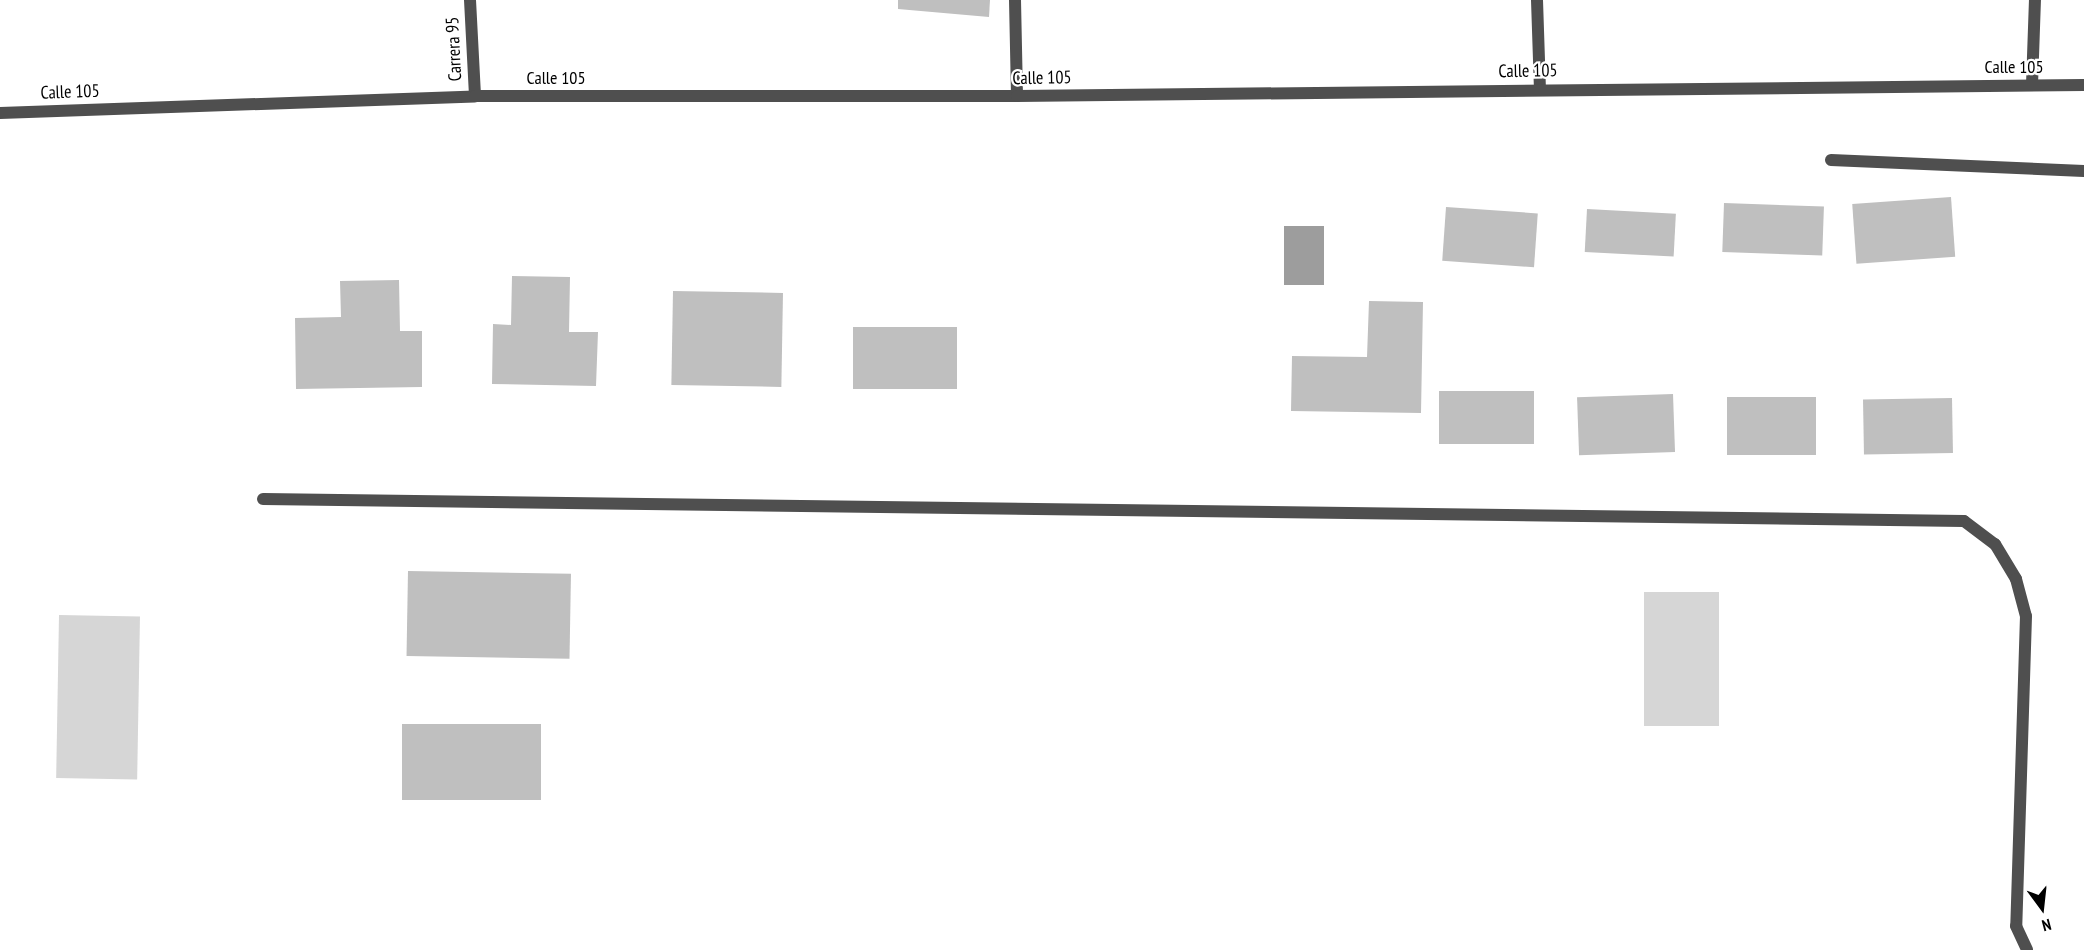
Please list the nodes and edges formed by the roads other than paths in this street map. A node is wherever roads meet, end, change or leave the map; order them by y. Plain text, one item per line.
1 (470, 0) edge
2 (1015, 0) edge
3 (1537, 0) edge
4 (2035, 0) edge
5 (2032, 85) junction
6 (2084, 86) edge
7 (1540, 88) junction
8 (475, 96) junction
9 (1017, 96) junction
10 (0, 113) edge
11 (1831, 160) dead end
12 (2084, 171) edge
13 (263, 499) dead end
14 (2027, 950) edge

1 - 8 street, Carrera 95
2 - 9 street
3 - 7 street
4 - 5 street
5 - 6 street, Calle 105
5 - 7 street, Calle 105
7 - 9 street, Calle 105
8 - 9 street, Calle 105
8 - 10 street, Calle 105
11 - 12 street
13 - 14 street

